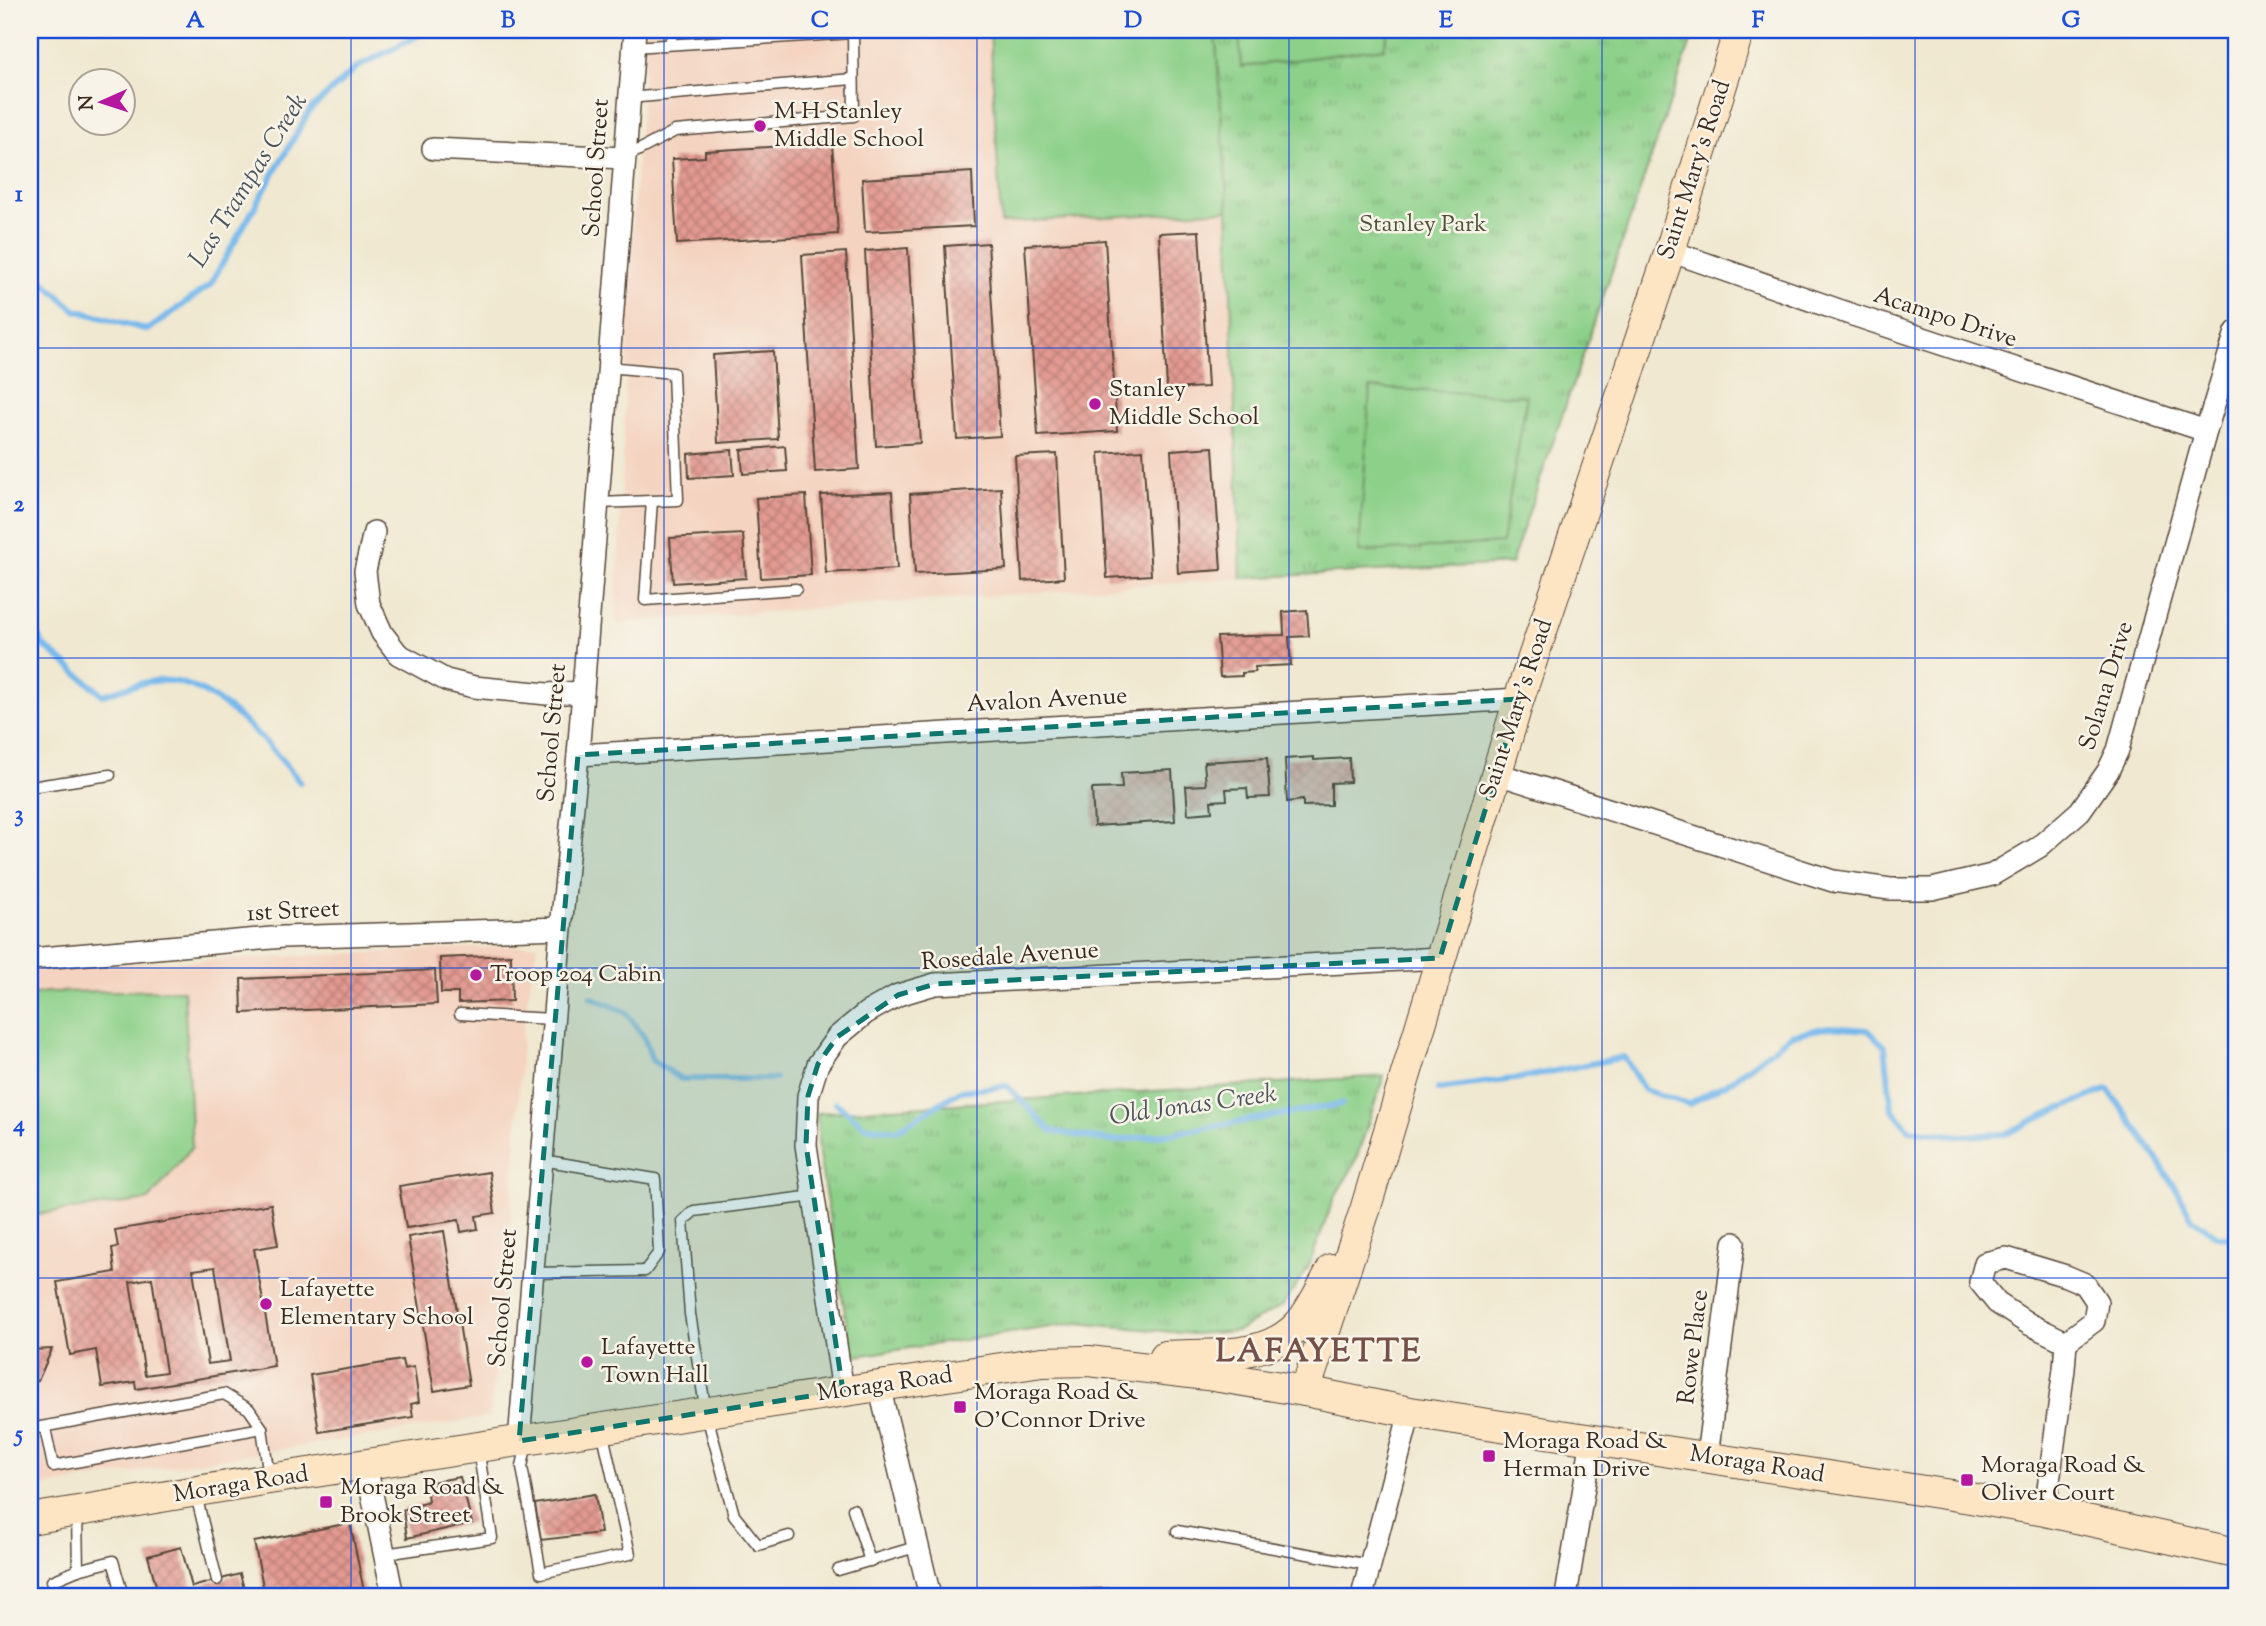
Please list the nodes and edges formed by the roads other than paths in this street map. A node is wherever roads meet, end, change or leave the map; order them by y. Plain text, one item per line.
1 (673, 30) edge
2 (1739, 30) edge
3 (634, 38) edge
4 (670, 44) junction
5 (853, 79) junction
6 (628, 98) junction
7 (433, 149) dead end
8 (624, 158) junction
9 (1670, 251) junction
10 (2236, 332) edge
11 (608, 367) junction
12 (2206, 431) junction
13 (652, 501) junction
14 (598, 503) junction
15 (374, 532) dead end
16 (796, 589) dead end
17 (583, 692) junction
18 (1519, 699) junction
19 (578, 755) junction
20 (1496, 773) junction
21 (110, 775) dead end
22 (30, 787) edge
23 (561, 928) junction
24 (1440, 958) junction
25 (30, 959) edge
26 (460, 1014) dead end
27 (553, 1019) junction
28 (542, 1160) junction
29 (814, 1196) junction
30 (1365, 1210) junction
31 (1734, 1243) dead end
32 (532, 1273) junction
33 (2066, 1342) junction
34 (1089, 1362) junction
35 (880, 1386) junction
36 (843, 1391) junction
37 (1305, 1391) junction
38 (706, 1412) junction
39 (1410, 1412) junction
40 (45, 1428) junction
41 (262, 1428) junction
42 (602, 1428) junction
43 (30, 1429) edge
44 (1592, 1439) junction
45 (523, 1440) junction
46 (478, 1447) junction
47 (1707, 1457) junction
48 (366, 1465) junction
49 (269, 1479) junction
50 (195, 1492) junction
51 (853, 1508) dead end
52 (76, 1511) junction
53 (2045, 1511) junction
54 (30, 1519) edge
55 (1177, 1531) dead end
56 (789, 1536) dead end
57 (919, 1546) junction
58 (2236, 1553) edge
59 (385, 1554) junction
60 (870, 1561) junction
61 (1370, 1564) junction
62 (78, 1570) junction
63 (838, 1570) dead end
64 (217, 1580) dead end
65 (52, 1581) dead end
66 (123, 1596) edge
67 (393, 1596) edge
68 (930, 1596) edge
69 (1035, 1596) edge
70 (1142, 1596) edge
71 (1362, 1596) edge
72 (1566, 1596) edge

1 - 4 lane
2 - 9 main road, Saint Mary's Road
3 - 4 lane
3 - 6 street, School Street
4 - 5 lane
5 - 6 lane
5 - 8 lane
6 - 8 street, School Street
7 - 8 street
8 - 11 street, School Street
9 - 12 street, Acampo Drive
9 - 18 main road, Saint Mary's Road
10 - 12 street, Solana Drive
11 - 13 lane
11 - 14 street, School Street
12 - 20 street, Solana Drive
13 - 14 lane
13 - 16 lane
14 - 17 street, School Street
15 - 17 street
17 - 19 street, School Street
18 - 19 street, Avalon Avenue
18 - 20 main road, Saint Mary's Road
19 - 23 street, School Street
20 - 24 main road, Saint Mary's Road
21 - 22 lane
23 - 25 street, 1st Street
23 - 27 street, School Street
24 - 29 street, Rosedale Avenue
24 - 30 main road, Saint Mary's Road
26 - 27 lane
27 - 28 street, School Street
28 - 32 street, School Street
28 - 32 lane
29 - 36 street, Rosedale Avenue
29 - 38 lane
30 - 34 main road
30 - 37 main road, Saint Mary's Road
31 - 47 street, Rowe Place
32 - 45 street, School Street
33 - 33 street
33 - 53 street
34 - 35 main road, Moraga Road
34 - 37 main road, Moraga Road
35 - 36 main road, Moraga Road
35 - 57 street
36 - 38 main road, Moraga Road
37 - 39 main road, Moraga Road
38 - 42 main road, Moraga Road
38 - 56 lane
39 - 44 main road, Moraga Road
39 - 61 street
40 - 41 lane
40 - 41 lane
40 - 43 lane
41 - 49 lane
42 - 45 main road, Moraga Road
42 - 45 lane
44 - 47 main road, Moraga Road
44 - 72 street
45 - 46 main road, Moraga Road
46 - 48 main road, Moraga Road
46 - 59 lane
47 - 53 main road, Moraga Road
48 - 49 main road, Moraga Road
48 - 59 street
49 - 50 main road, Moraga Road
50 - 52 main road, Moraga Road
50 - 64 lane
51 - 60 lane
52 - 54 main road, Moraga Road
52 - 62 lane
53 - 58 main road, Moraga Road
55 - 61 lane
57 - 60 lane
57 - 68 street
59 - 67 street
60 - 63 lane
61 - 71 street
62 - 65 lane
62 - 66 lane
69 - 70 lane

